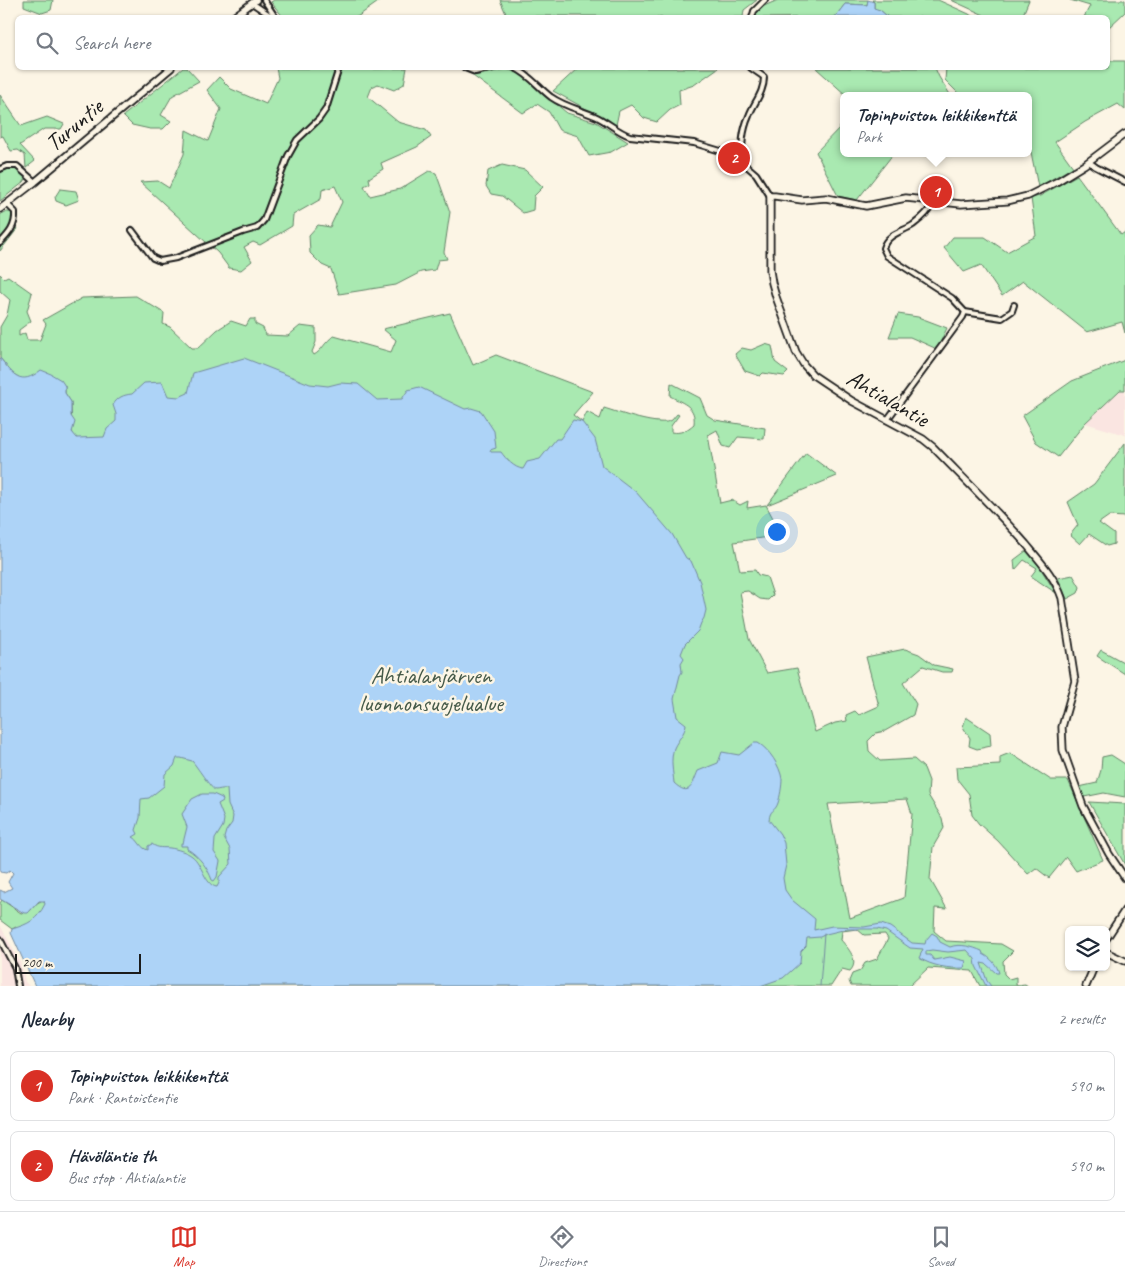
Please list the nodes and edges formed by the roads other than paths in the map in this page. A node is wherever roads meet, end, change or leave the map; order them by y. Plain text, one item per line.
1 (264, 0) edge
2 (765, 0) edge
3 (254, 2) edge
4 (236, 15) edge
5 (271, 15) edge
6 (273, 15) edge
7 (753, 15) edge
8 (168, 70) edge
9 (339, 70) edge
10 (470, 70) edge
11 (484, 70) edge
12 (518, 70) edge
13 (754, 70) edge
14 (1125, 134) edge
15 (742, 151) junction
16 (734, 155) junction
17 (744, 162) junction
18 (1089, 162) junction
19 (0, 169) edge
20 (35, 182) junction
21 (1125, 182) edge
22 (770, 196) junction
23 (934, 202) junction
24 (7, 204) junction
25 (0, 209) edge
26 (132, 230) dead end
27 (0, 243) edge
28 (1014, 305) dead end
29 (965, 312) junction
30 (887, 420) junction
31 (1125, 878) edge
32 (1125, 910) edge
33 (1110, 933) edge
34 (0, 939) edge
35 (1110, 954) edge
36 (1125, 962) edge
37 (1092, 971) edge
38 (18, 986) edge
39 (1086, 986) edge

1 - 6 street
2 - 7 street
3 - 4 street
3 - 5 street
8 - 20 street, Turuntie
9 - 26 street
10 - 11 street
12 - 16 street
13 - 15 street
14 - 18 street
15 - 16 street
15 - 17 street
16 - 17 street
17 - 22 street
18 - 21 street
18 - 23 street
19 - 20 street
20 - 24 street, Turuntie
22 - 23 street
22 - 30 street, Ahtialantie
23 - 29 street
24 - 25 street, Turuntie
24 - 27 street
28 - 29 street
29 - 30 street
30 - 31 street, Ahtialantie
32 - 33 street
34 - 38 street
35 - 36 street
37 - 39 street

